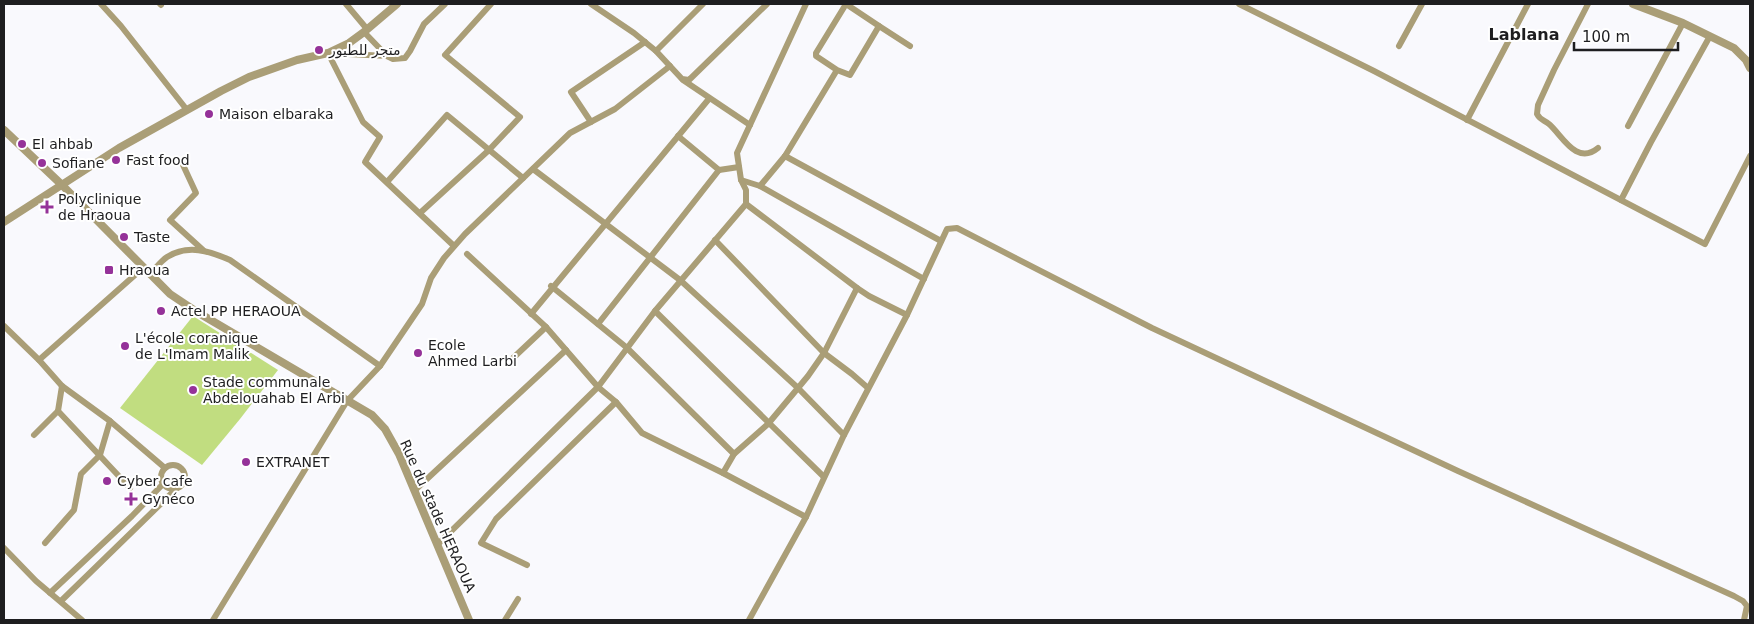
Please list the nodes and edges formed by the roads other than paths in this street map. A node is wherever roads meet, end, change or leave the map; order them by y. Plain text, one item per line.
1 (101, 4) edge
2 (346, 4) edge
3 (397, 4) edge
4 (445, 4) edge
5 (491, 4) edge
6 (591, 4) edge
7 (703, 4) edge
8 (767, 4) edge
9 (806, 4) edge
10 (1239, 4) edge
11 (1422, 4) edge
12 (1528, 4) edge
13 (1588, 4) edge
14 (1633, 4) edge
15 (1646, 6) edge
16 (1683, 23) junction
17 (879, 26) junction
18 (366, 30) junction
19 (1710, 36) junction
20 (646, 42) junction
21 (910, 46) dead end
22 (1398, 46) dead end
23 (656, 51) junction
24 (328, 52) junction
25 (387, 56) junction
26 (670, 66) junction
27 (1750, 68) edge
28 (838, 70) junction
29 (682, 79) junction
30 (708, 100) dead end
31 (187, 110) junction
32 (1467, 120) junction
33 (591, 122) junction
34 (750, 125) junction
35 (1628, 126) dead end
36 (4, 130) edge
37 (678, 136) junction
38 (1598, 148) dead end
39 (489, 150) junction
40 (785, 156) junction
41 (1750, 156) edge
42 (183, 165) dead end
43 (739, 167) junction
44 (533, 169) junction
45 (719, 170) junction
46 (523, 178) junction
47 (741, 180) junction
48 (387, 182) junction
49 (62, 185) junction
50 (760, 186) junction
51 (1621, 200) junction
52 (746, 204) junction
53 (420, 214) junction
54 (4, 222) edge
55 (606, 224) junction
56 (715, 240) junction
57 (941, 241) junction
58 (454, 246) junction
59 (203, 250) junction
60 (467, 254) dead end
61 (650, 257) junction
62 (147, 271) junction
63 (924, 278) junction
64 (680, 280) junction
65 (552, 287) junction
66 (857, 288) junction
67 (655, 311) junction
68 (531, 314) junction
69 (907, 315) junction
70 (598, 324) junction
71 (4, 326) edge
72 (546, 328) junction
73 (626, 347) junction
74 (566, 350) junction
75 (824, 353) junction
76 (512, 359) dead end
77 (39, 360) junction
78 (380, 366) junction
79 (62, 386) junction
80 (598, 387) junction
81 (798, 388) junction
82 (868, 388) junction
83 (347, 402) junction
84 (616, 402) junction
85 (58, 411) junction
86 (110, 421) junction
87 (768, 424) junction
88 (844, 434) junction
89 (34, 435) dead end
90 (734, 454) junction
91 (100, 455) junction
92 (165, 468) junction
93 (723, 473) junction
94 (824, 477) junction
95 (163, 484) junction
96 (130, 488) dead end
97 (176, 489) junction
98 (414, 491) junction
99 (806, 517) junction
100 (44, 543) dead end
101 (438, 545) junction
102 (4, 548) edge
103 (527, 565) dead end
104 (50, 593) junction
105 (518, 599) dead end
106 (60, 601) junction
107 (82, 620) edge
108 (213, 620) edge
109 (470, 620) edge
110 (504, 620) edge
111 (749, 620) edge
112 (1744, 620) edge

1 - 31 street
2 - 18 street
3 - 18 street
4 - 25 street
5 - 39 street
6 - 20 street
7 - 23 street
8 - 29 street
9 - 34 street
10 - 32 street
11 - 22 street
12 - 32 street
13 - 38 street
14 - 15 street
15 - 16 street
16 - 19 street
16 - 35 street
17 - 21 street
17 - 28 street
17 - 28 street
18 - 24 street
18 - 25 street
19 - 27 street
19 - 51 street
20 - 23 street
20 - 33 street
23 - 26 street
24 - 25 street
24 - 31 street
24 - 48 street
26 - 29 street
26 - 33 street
28 - 40 street
29 - 34 street
30 - 37 street
31 - 49 street
32 - 51 street
33 - 44 street
34 - 43 street
36 - 49 street, Rue du stade HERAOUA
37 - 45 street
37 - 55 street
39 - 46 street
39 - 48 street
39 - 53 street
40 - 50 street
40 - 57 street
41 - 51 street
42 - 59 street
43 - 45 street
43 - 47 street
44 - 46 street
44 - 55 street
45 - 61 street
46 - 58 street
47 - 50 street
47 - 52 street
48 - 53 street
49 - 54 street
49 - 62 street, Rue du stade HERAOUA
50 - 63 street
52 - 56 street
52 - 66 street
53 - 58 street
55 - 61 street
55 - 65 street
56 - 64 street
56 - 75 street
57 - 63 street
57 - 112 street
58 - 78 street
59 - 62 street
59 - 78 street
60 - 68 street
61 - 64 street
61 - 70 street
62 - 77 street
62 - 83 street, Rue du stade HERAOUA
63 - 69 street
64 - 67 street
64 - 81 street
65 - 68 street
65 - 70 street
66 - 69 street
66 - 75 street
67 - 73 street
67 - 87 street
68 - 72 street
69 - 82 street
70 - 73 street
71 - 77 street
72 - 74 street
72 - 76 street
73 - 80 street
73 - 90 street
74 - 80 street
74 - 98 street
75 - 81 street
75 - 82 street
77 - 79 street
78 - 83 street
79 - 85 street
79 - 86 street
80 - 84 street
80 - 101 street
81 - 87 street
81 - 88 street
82 - 88 street
83 - 98 street, Rue du stade HERAOUA
83 - 108 street
84 - 93 street
84 - 103 street
85 - 89 street
85 - 91 street
86 - 91 street
86 - 92 street
87 - 90 street
87 - 94 street
88 - 94 street
90 - 93 street
91 - 96 street
91 - 100 street
92 - 95 street
92 - 97 street
93 - 99 street
94 - 99 street
95 - 97 street
95 - 104 street
97 - 106 street
98 - 101 street, Rue du stade HERAOUA
99 - 111 street
101 - 109 street, Rue du stade HERAOUA
102 - 104 street
104 - 106 street
105 - 110 street
106 - 107 street

